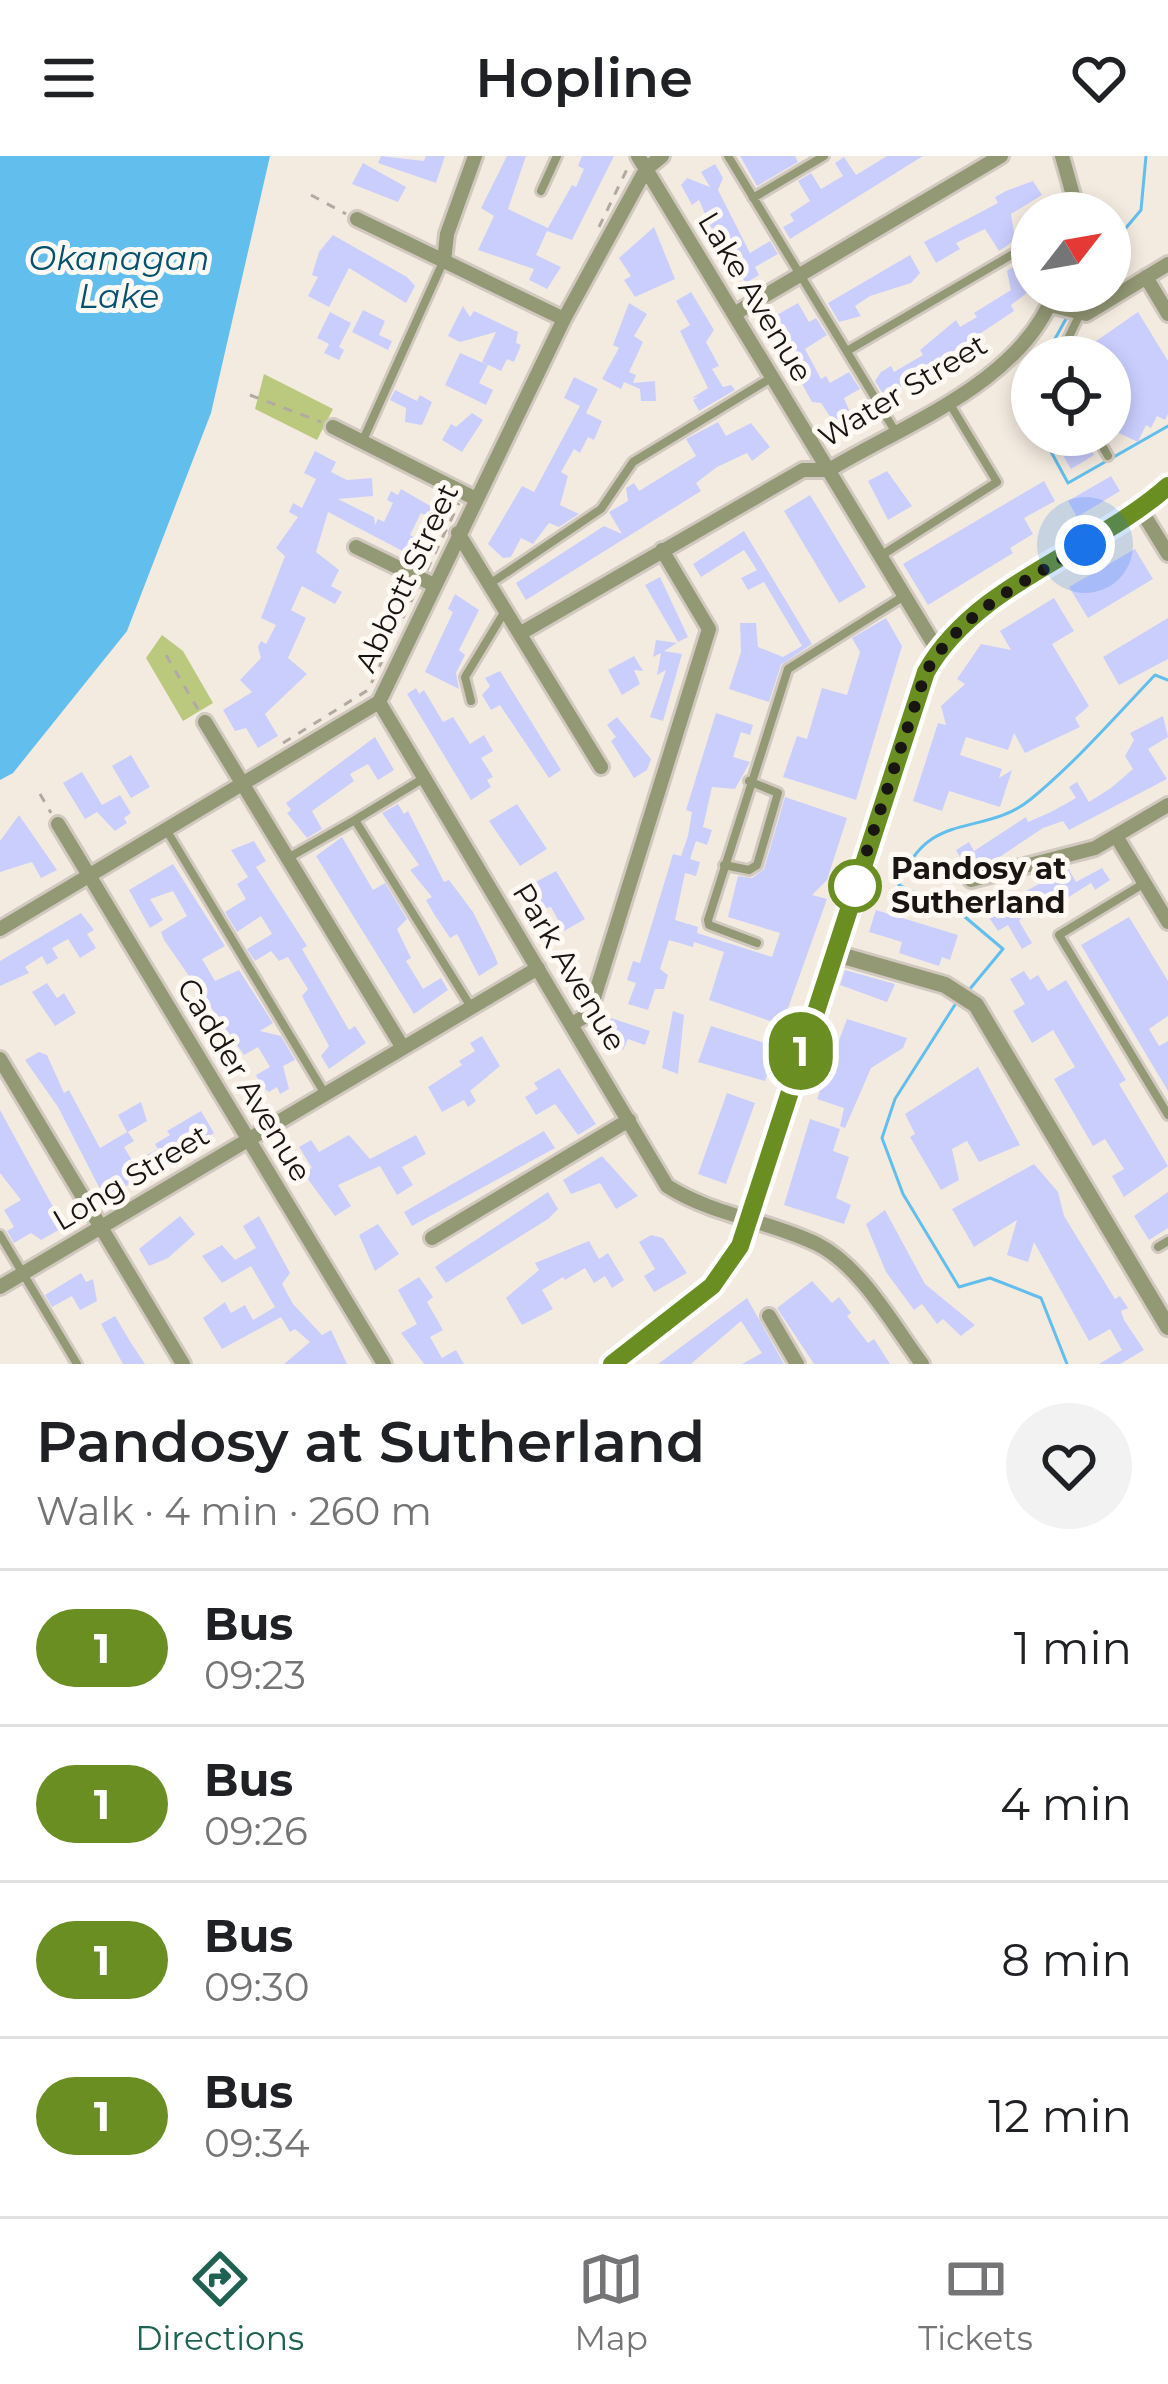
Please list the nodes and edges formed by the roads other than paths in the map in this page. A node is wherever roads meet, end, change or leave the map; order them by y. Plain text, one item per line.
1 (475, 156) edge
2 (557, 156) edge
3 (662, 156) edge
4 (728, 156) edge
5 (824, 156) edge
6 (1001, 156) edge
7 (1062, 156) edge
8 (639, 160) edge
9 (541, 190) dead end
10 (1072, 192) edge
11 (753, 198) junction
12 (357, 219) road end
13 (1011, 255) edge
14 (444, 261) junction
15 (1168, 264) edge
16 (800, 274) junction
17 (1146, 278) junction
18 (1131, 285) edge
19 (1047, 312) edge
20 (1077, 312) edge
21 (734, 314) junction
22 (1168, 314) edge
23 (564, 319) junction
24 (1067, 336) edge
25 (846, 351) junction
26 (772, 377) junction
27 (947, 400) junction
28 (333, 427) road end
29 (895, 431) junction
30 (362, 442) junction
31 (829, 470) junction
32 (1168, 487) edge
33 (470, 496) junction
34 (1142, 510) junction
35 (458, 532) junction
36 (356, 547) dead end
37 (662, 550) junction
38 (1168, 554) edge
39 (881, 556) junction
40 (428, 582) junction
41 (490, 584) junction
42 (905, 595) junction
43 (506, 609) junction
44 (520, 633) junction
45 (938, 650) junction
46 (471, 701) dead end
47 (379, 702) junction
48 (206, 722) road end
49 (601, 767) dead end
50 (424, 778) junction
51 (749, 782) junction
52 (242, 786) junction
53 (1168, 805) edge
54 (355, 820) junction
55 (58, 824) road end
56 (167, 831) junction
57 (1116, 836) junction
58 (287, 859) junction
59 (724, 865) junction
60 (90, 878) junction
61 (971, 880) dead end
62 (1145, 884) junction
63 (1163, 902) edge
64 (1168, 922) edge
65 (0, 929) edge
66 (757, 943) dead end
67 (833, 953) junction
68 (538, 968) junction
69 (471, 1007) junction
70 (572, 1024) junction
71 (404, 1048) junction
72 (0, 1059) edge
73 (325, 1094) junction
74 (1168, 1115) edge
75 (629, 1120) junction
76 (248, 1140) junction
77 (746, 1219) junction
78 (100, 1227) junction
79 (0, 1235) edge
80 (432, 1238) dead end
81 (1168, 1241) edge
82 (1158, 1247) dead end
83 (23, 1274) junction
84 (0, 1287) edge
85 (769, 1316) dead end
86 (1168, 1327) edge
87 (77, 1364) edge
88 (183, 1364) edge
89 (384, 1364) edge
90 (612, 1364) edge
91 (797, 1364) edge
92 (922, 1364) edge

1 - 14 street
2 - 9 lane
3 - 8 street, Abbott Street
4 - 11 lane
5 - 11 lane
6 - 16 street
7 - 10 street
8 - 21 street, Lake Avenue
8 - 23 street, Abbott Street
11 - 16 lane
12 - 14 street
13 - 25 lane
14 - 23 street
14 - 30 lane
15 - 17 street
16 - 21 street
16 - 25 lane
17 - 18 street
17 - 22 street
19 - 27 street, Water Street
20 - 24 lane
21 - 26 street, Lake Avenue
23 - 33 street, Abbott Street
25 - 29 lane
26 - 31 street, Lake Avenue
26 - 41 lane
27 - 29 street, Water Street
27 - 39 lane
28 - 30 street
29 - 31 street, Water Street
30 - 33 street
31 - 37 street, Water Street
31 - 39 street, Lake Avenue
32 - 34 main road
33 - 35 street, Abbott Street
34 - 38 street
34 - 45 main road
35 - 40 street, Abbott Street
35 - 41 street
36 - 40 street
37 - 44 street, Water Street
37 - 70 street
39 - 42 street, Lake Avenue
40 - 47 street, Abbott Street
41 - 43 street
42 - 45 street, Lake Avenue
42 - 51 lane
43 - 44 street
43 - 46 lane
44 - 49 street
45 - 67 main road
47 - 50 street, Park Avenue
47 - 52 street, Abbott Street
48 - 52 street
50 - 54 lane
50 - 68 street, Park Avenue
51 - 59 lane
51 - 59 lane
52 - 56 street, Abbott Street
52 - 58 street
53 - 57 street
54 - 58 lane
54 - 69 lane
55 - 60 street, Cadder Avenue
56 - 60 street, Abbott Street
56 - 73 lane
57 - 61 street
57 - 62 street
58 - 71 street
59 - 66 lane
60 - 65 street, Abbott Street
60 - 76 street, Cadder Avenue
62 - 63 street
62 - 74 lane
63 - 64 street
67 - 77 main road
67 - 86 street
68 - 69 street, Long Street
68 - 70 street, Park Avenue
69 - 71 street, Long Street
70 - 75 street, Park Avenue
71 - 73 street, Long Street
72 - 78 street
73 - 76 street, Long Street
75 - 77 street, Park Avenue
75 - 80 street
76 - 78 street, Long Street
76 - 89 street, Cadder Avenue
77 - 90 main road
77 - 92 street, Park Avenue
78 - 83 street, Long Street
78 - 88 street
79 - 83 lane
81 - 82 lane
83 - 84 street, Long Street
83 - 87 lane
85 - 91 street

